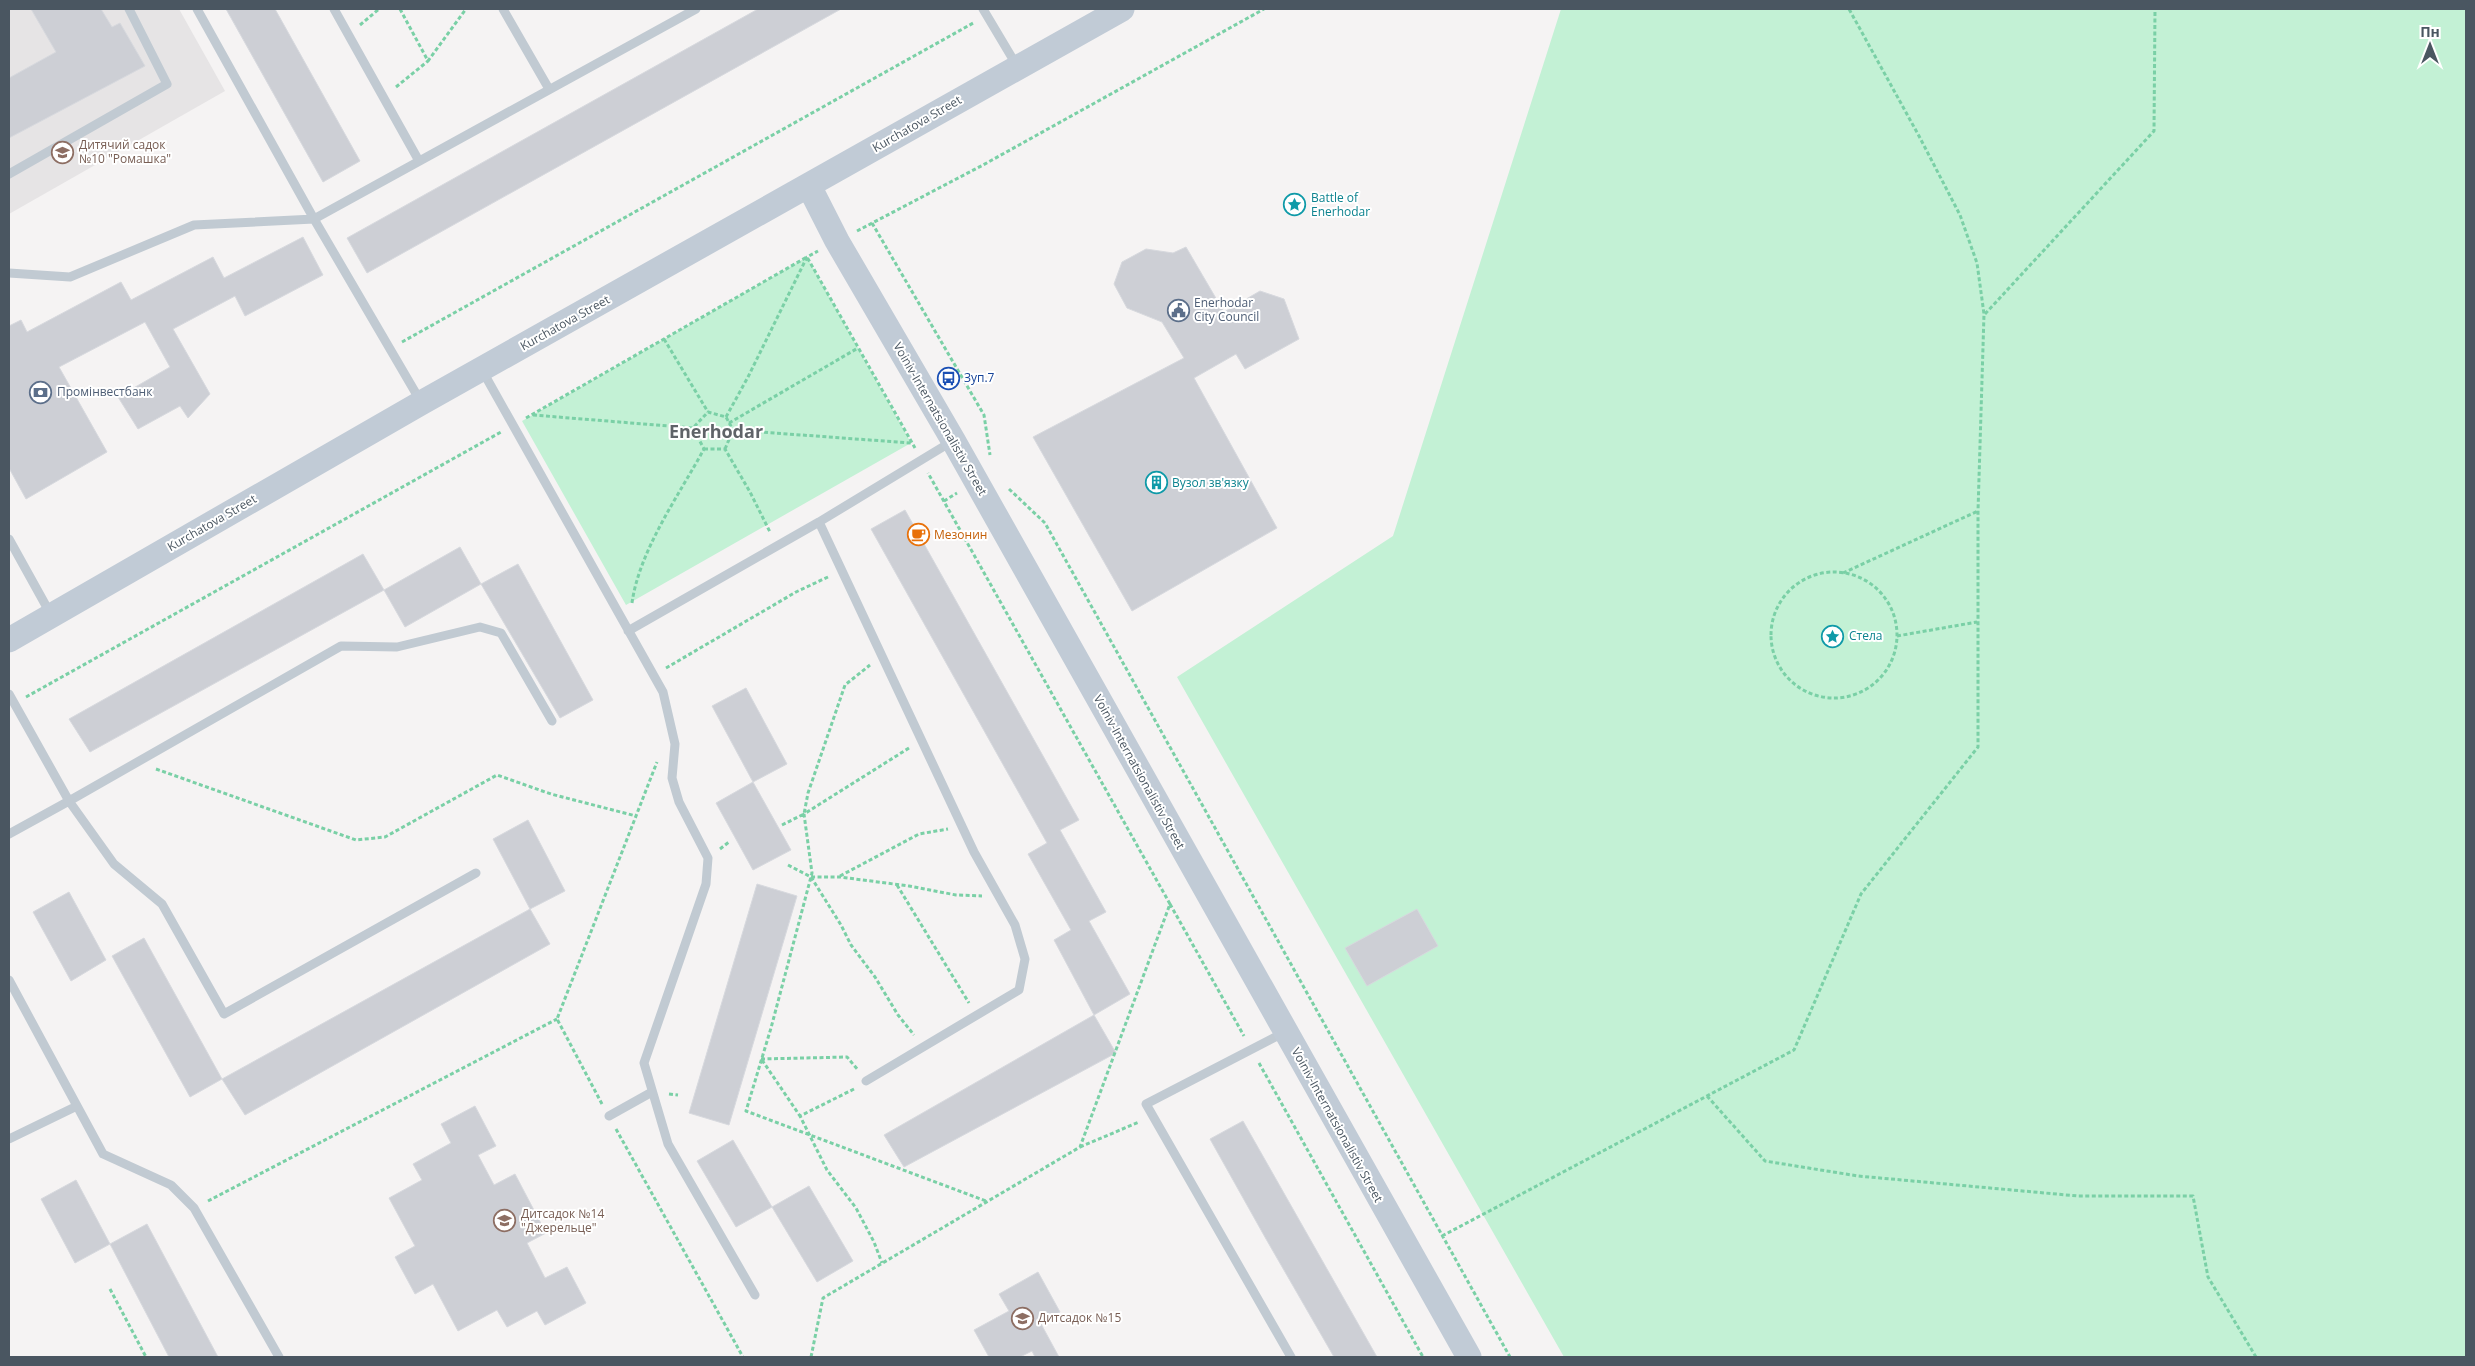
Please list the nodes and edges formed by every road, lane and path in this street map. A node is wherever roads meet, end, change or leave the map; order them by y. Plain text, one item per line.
1 (129, 9) edge
2 (197, 9) edge
3 (334, 9) edge
4 (378, 9) edge
5 (400, 9) edge
6 (466, 9) edge
7 (503, 9) edge
8 (696, 9) edge
9 (1122, 9) edge
10 (1264, 9) edge
11 (1849, 9) edge
12 (2155, 9) edge
13 (986, 12) edge
14 (349, 35) junction
15 (428, 61) junction
16 (1017, 66) junction
17 (549, 89) junction
18 (384, 97) junction
19 (419, 160) junction
20 (9, 174) edge
21 (809, 186) junction
22 (314, 219) junction
23 (872, 223) junction
24 (837, 241) junction
25 (807, 257) junction
26 (9, 273) edge
27 (1984, 314) junction
28 (664, 339) junction
29 (858, 348) junction
30 (390, 349) junction
31 (482, 369) junction
32 (422, 403) junction
33 (708, 412) junction
34 (532, 415) junction
35 (726, 417) junction
36 (729, 423) junction
37 (514, 425) junction
38 (693, 428) junction
39 (733, 430) junction
40 (954, 440) junction
41 (912, 443) junction
42 (704, 449) junction
43 (725, 449) junction
44 (921, 460) junction
45 (991, 462) dead end
46 (1005, 485) dead end
47 (1978, 510) junction
48 (820, 522) junction
49 (9, 540) edge
50 (777, 546) junction
51 (842, 570) junction
52 (1843, 573) junction
53 (52, 616) junction
54 (1977, 622) junction
55 (628, 631) junction
56 (1897, 636) junction
57 (9, 640) edge
58 (882, 656) junction
59 (653, 675) junction
60 (9, 694) edge
61 (14, 703) junction
62 (552, 722) dead end
63 (922, 740) junction
64 (137, 763) junction
65 (69, 801) junction
66 (804, 814) junction
67 (636, 816) dead end
68 (782, 825) dead end
69 (962, 826) junction
70 (9, 834) edge
71 (788, 865) dead end
72 (476, 873) dead end
73 (811, 877) junction
74 (840, 877) junction
75 (896, 884) junction
76 (1000, 897) junction
77 (1170, 904) junction
78 (9, 980) edge
79 (977, 1016) junction
80 (558, 1019) dead end
81 (1285, 1032) junction
82 (924, 1047) junction
83 (1251, 1049) junction
84 (762, 1059) junction
85 (866, 1081) junction
86 (652, 1092) junction
87 (1707, 1096) junction
88 (76, 1106) junction
89 (609, 1116) dead end
90 (800, 1116) junction
91 (1153, 1116) junction
92 (812, 1136) junction
93 (9, 1139) edge
94 (1080, 1147) junction
95 (986, 1202) junction
96 (194, 1208) junction
97 (1442, 1236) junction
98 (882, 1263) junction
99 (110, 1289) dead end
100 (755, 1295) dead end
101 (146, 1357) edge
102 (279, 1357) edge
103 (811, 1357) edge
104 (1291, 1357) edge
105 (1423, 1357) edge
106 (1469, 1357) edge
107 (1510, 1357) edge
108 (2256, 1357) edge

1 - 20 lane
2 - 22 lane
3 - 14 lane
4 - 14 path
5 - 15 path
6 - 15 path
7 - 17 lane
8 - 17 lane
9 - 16 street, Kurchatova Street
10 - 23 path
11 - 27 path
12 - 27 path
13 - 16 lane
13 - 30 path
14 - 18 lane
15 - 18 path
16 - 21 street, Kurchatova Street
17 - 19 lane
18 - 19 lane
19 - 22 lane
21 - 24 street, Voiniv-Internatsionalistiv Street
21 - 31 street, Kurchatova Street
22 - 26 lane
22 - 30 lane
23 - 24 path
23 - 45 path
24 - 25 path
24 - 40 street, Voiniv-Internatsionalistiv Street
25 - 28 path
25 - 29 path
25 - 35 path
27 - 47 path
28 - 33 path
28 - 34 path
29 - 36 path
29 - 41 path
30 - 32 lane
31 - 32 street, Kurchatova Street
31 - 37 lane
32 - 53 street, Kurchatova Street
33 - 35 path
33 - 38 path
34 - 37 path
34 - 38 path
35 - 36 path
36 - 39 path
37 - 55 lane
37 - 61 path
38 - 42 path
39 - 41 path
39 - 43 path
40 - 44 lane
40 - 81 street, Voiniv-Internatsionalistiv Street
41 - 44 path
42 - 43 path
42 - 55 path
43 - 50 path
44 - 48 lane
44 - 77 path
46 - 97 path
47 - 52 path
47 - 54 path
48 - 50 lane
48 - 51 lane
49 - 53 lane
50 - 55 lane
51 - 58 lane
51 - 59 path
52 - 56 path
52 - 56 path
53 - 57 street, Kurchatova Street
54 - 56 path
54 - 87 path
55 - 59 lane
58 - 63 lane
58 - 66 path
59 - 86 lane
60 - 61 lane
61 - 65 lane
62 - 64 lane
63 - 66 path
63 - 69 lane
64 - 65 lane
64 - 67 path
65 - 70 lane
65 - 72 lane
66 - 68 path
66 - 73 path
69 - 74 path
69 - 76 lane
71 - 73 path
73 - 74 path
73 - 82 path
73 - 84 path
74 - 75 path
75 - 76 path
75 - 79 path
76 - 79 lane
77 - 83 path
77 - 94 path
78 - 88 lane
79 - 82 lane
80 - 96 path
81 - 83 lane
81 - 106 street, Voiniv-Internatsionalistiv Street
82 - 85 lane
83 - 91 lane
83 - 105 path
84 - 85 path
84 - 90 path
84 - 92 path
85 - 90 path
86 - 89 lane
86 - 100 lane
87 - 97 path
87 - 108 path
88 - 93 lane
88 - 96 lane
90 - 92 path
91 - 94 path
91 - 104 lane
92 - 95 path
92 - 98 path
94 - 95 path
95 - 98 path
96 - 102 lane
97 - 107 path
98 - 103 path
99 - 101 path

